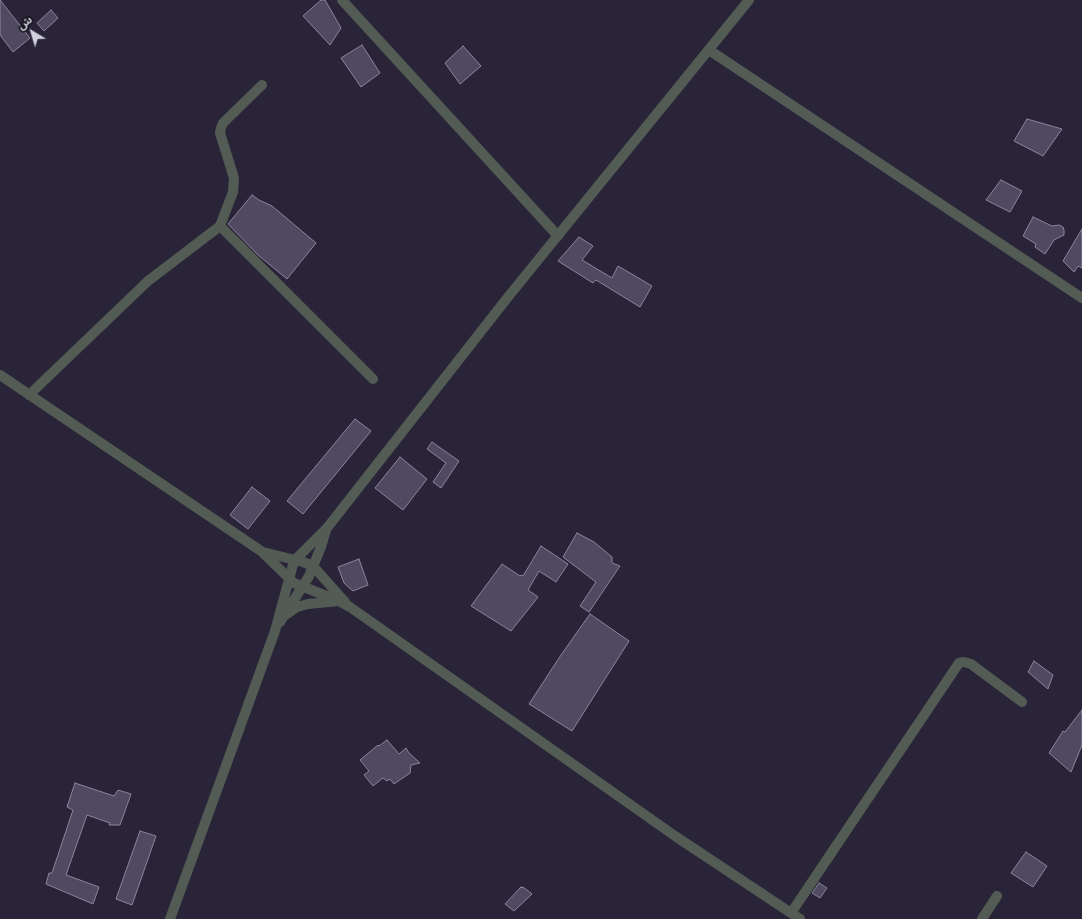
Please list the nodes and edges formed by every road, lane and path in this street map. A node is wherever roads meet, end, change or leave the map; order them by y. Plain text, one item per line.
1 (342, 0) edge
2 (749, 0) edge
3 (709, 50) junction
4 (262, 84) dead end
5 (220, 226) junction
6 (558, 236) junction
7 (1082, 298) edge
8 (0, 375) edge
9 (373, 379) dead end
10 (29, 395) junction
11 (327, 528) junction
12 (261, 551) junction
13 (294, 561) junction
14 (313, 566) junction
15 (289, 578) junction
16 (302, 587) junction
17 (339, 601) junction
18 (350, 607) junction
19 (283, 618) junction
20 (275, 631) junction
21 (1022, 702) dead end
22 (998, 896) dead end
23 (791, 913) junction
24 (170, 919) edge
25 (800, 919) edge
26 (982, 919) edge

1 - 6 street
2 - 3 street
3 - 6 street
3 - 7 street
4 - 5 street
5 - 9 street
5 - 10 street
6 - 11 street
8 - 10 street
10 - 12 street
11 - 13 street
11 - 14 street
12 - 13 street
12 - 15 street
13 - 14 street
13 - 15 street
14 - 16 street
14 - 18 street
15 - 16 street
15 - 20 street
16 - 17 street
16 - 19 street
17 - 18 street
17 - 19 street
18 - 23 street
19 - 20 street
20 - 24 street
21 - 23 street
22 - 26 street
23 - 25 street

